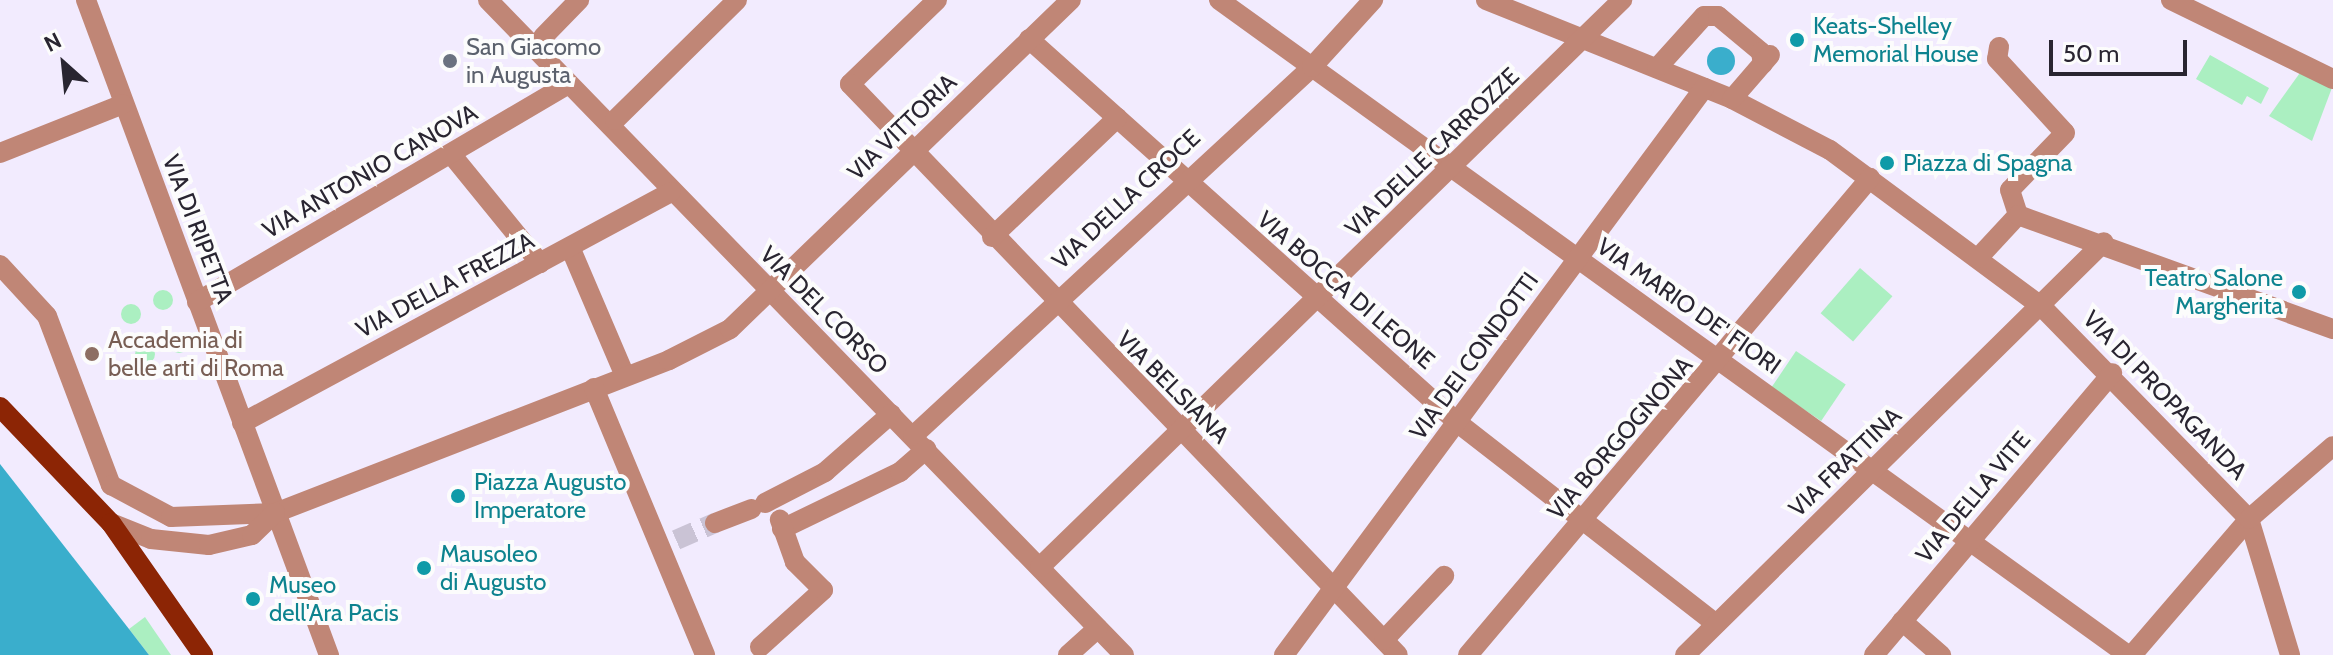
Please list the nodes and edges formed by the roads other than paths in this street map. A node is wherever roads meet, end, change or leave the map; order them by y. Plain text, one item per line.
1 (86, 0) edge
2 (488, 0) edge
3 (579, 0) edge
4 (737, 0) edge
5 (937, 0) edge
6 (1071, 0) edge
7 (1219, 0) edge
8 (1373, 0) edge
9 (1486, 0) edge
10 (1622, 0) edge
11 (2171, 0) edge
12 (543, 37) dead end
13 (1029, 39) junction
14 (1584, 40) junction
15 (1999, 47) dead end
16 (1312, 67) junction
17 (1657, 68) junction
18 (2333, 79) edge
19 (569, 84) junction
20 (1704, 88) junction
21 (1732, 99) junction
22 (123, 104) junction
23 (1117, 118) junction
24 (615, 120) dead end
25 (0, 153) edge
26 (913, 153) junction
27 (451, 154) junction
28 (1454, 169) junction
29 (1870, 178) junction
30 (1183, 181) junction
31 (671, 192) junction
32 (2018, 215) junction
33 (992, 237) junction
34 (2104, 242) junction
35 (570, 247) junction
36 (1978, 258) junction
37 (1576, 259) junction
38 (540, 263) junction
39 (0, 265) edge
40 (768, 291) junction
41 (1319, 299) junction
42 (197, 302) junction
43 (1053, 303) junction
44 (2042, 307) junction
45 (2333, 329) edge
46 (1721, 360) junction
47 (2112, 373) junction
48 (625, 376) junction
49 (594, 388) junction
50 (0, 407) edge
51 (891, 414) junction
52 (242, 423) junction
53 (1458, 423) junction
54 (1181, 432) junction
55 (920, 442) junction
56 (2333, 446) edge
57 (1876, 469) junction
58 (275, 513) junction
59 (773, 516) junction
60 (2249, 519) junction
61 (1583, 521) junction
62 (111, 523) junction
63 (715, 523) tunnel mouth
64 (1973, 538) junction
65 (1040, 567) junction
66 (1444, 576) dead end
67 (1335, 589) junction
68 (1902, 621) junction
69 (1716, 624) junction
70 (1098, 628) junction
71 (1391, 648) edge
72 (751, 651) edge
73 (203, 655) edge
74 (329, 655) edge
75 (705, 655) edge
76 (1068, 655) edge
77 (1124, 655) edge
78 (1284, 655) edge
79 (1468, 655) edge
80 (1685, 655) edge
81 (1874, 655) edge
82 (1941, 655) edge
83 (2130, 655) edge
84 (2290, 655) edge

1 - 22 street, VIA DI RIPETTA
2 - 19 street, VIA DEL CORSO
3 - 12 street
4 - 24 street
5 - 26 street, VIA BELSIANA
6 - 13 street, VIA VITTORIA
7 - 16 street, VIA MARIO DE' FIORI
8 - 16 street, VIA DELLA CROCE
9 - 14 street
10 - 14 street
11 - 18 street
13 - 23 street, VIA BOCCA DI LEONE
13 - 26 street, VIA VITTORIA
14 - 17 street
14 - 28 street, VIA DELLE CARROZZE
15 - 32 street
16 - 28 street, VIA MARIO DE' FIORI
16 - 30 street, VIA DELLA CROCE
17 - 20 street
17 - 21 street
19 - 27 street, VIA ANTONIO CANOVA
19 - 31 street, VIA DEL CORSO
20 - 21 street
20 - 37 street, VIA DEI CONDOTTI
21 - 29 street
22 - 25 street
22 - 42 street, VIA DI RIPETTA
23 - 30 street, VIA BOCCA DI LEONE
23 - 33 street
26 - 33 street, VIA BELSIANA
26 - 40 street, VIA VITTORIA
27 - 38 street
27 - 42 street, VIA ANTONIO CANOVA
28 - 37 street, VIA MARIO DE' FIORI
28 - 41 street, VIA DELLE CARROZZE
29 - 36 street
29 - 46 street, VIA BORGOGNONA
30 - 41 street, VIA BOCCA DI LEONE
30 - 43 street, VIA DELLA CROCE
31 - 35 street, VIA DELLA FREZZA
31 - 40 street, VIA DEL CORSO
32 - 34 street
32 - 36 street
33 - 43 street, VIA BELSIANA
34 - 44 street
34 - 45 street
35 - 38 street, VIA DELLA FREZZA
35 - 48 street
36 - 44 street
37 - 46 street, VIA MARIO DE' FIORI
37 - 53 street, VIA DEI CONDOTTI
38 - 52 street, VIA DELLA FREZZA
39 - 58 street
40 - 48 street, VIA VITTORIA
40 - 51 street, VIA DEL CORSO
41 - 53 street, VIA BOCCA DI LEONE
41 - 54 street, VIA DELLE CARROZZE
42 - 52 street, VIA DI RIPETTA
43 - 54 street, VIA BELSIANA
43 - 55 street, VIA DELLA CROCE
44 - 47 street, VIA DI PROPAGANDA
44 - 57 street, VIA FRATTINA
46 - 57 street, VIA MARIO DE' FIORI
46 - 61 street, VIA BORGOGNONA
47 - 60 street, VIA DI PROPAGANDA
47 - 64 street, VIA DELLA VITE
48 - 49 street, VIA VITTORIA
49 - 58 street
49 - 75 street
50 - 62 main road
51 - 55 street, VIA DEL CORSO
51 - 59 street
52 - 58 street, VIA DI RIPETTA
53 - 61 street, VIA BOCCA DI LEONE
53 - 67 street, VIA DEI CONDOTTI
54 - 65 street, VIA DELLE CARROZZE
54 - 67 street, VIA BELSIANA
55 - 59 street, VIA DELLA CROCE
55 - 65 street, VIA DEL CORSO
56 - 60 street
57 - 64 street, VIA MARIO DE' FIORI
57 - 69 street, VIA FRATTINA
58 - 62 street
58 - 74 street, VIA DI RIPETTA
59 - 63 street
59 - 72 street
60 - 83 street
60 - 84 street
61 - 69 street, VIA BOCCA DI LEONE
61 - 79 street, VIA BORGOGNONA
62 - 73 main road
64 - 68 street, VIA DELLA VITE
64 - 83 street, VIA MARIO DE' FIORI
65 - 70 street, VIA DEL CORSO
66 - 71 street
67 - 71 street, VIA BELSIANA
67 - 78 street, VIA DEI CONDOTTI
68 - 81 street, VIA DELLA VITE
68 - 82 street
69 - 80 street, VIA FRATTINA
70 - 76 street
70 - 77 street, VIA DEL CORSO

